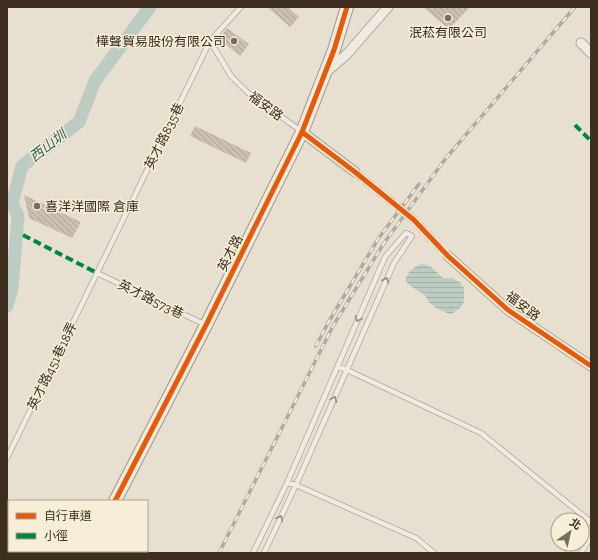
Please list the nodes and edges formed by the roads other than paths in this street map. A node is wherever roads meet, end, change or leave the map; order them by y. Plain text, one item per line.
1 (241, 7) edge
2 (347, 7) edge
3 (388, 7) edge
4 (210, 42) junction
5 (581, 43) dead end
6 (591, 53) edge
7 (324, 73) junction
8 (302, 132) junction
9 (356, 172) tunnel mouth
10 (448, 256) tunnel mouth
11 (97, 273) junction
12 (206, 325) junction
13 (591, 366) edge
14 (338, 367) junction
15 (347, 370) junction
16 (7, 458) edge
17 (287, 483) junction
18 (296, 485) junction
19 (116, 500) edge
20 (579, 512) edge
21 (591, 537) edge
22 (254, 553) edge
23 (264, 553) edge
24 (434, 553) edge
25 (581, 553) edge

1 - 4 lane, 英才路835巷
2 - 7 street, 英才路
3 - 7 street
4 - 8 lane, 福安路
4 - 11 lane, 英才路835巷
5 - 6 street
7 - 8 street, 英才路
8 - 9 street, 福安路
8 - 12 street, 英才路
10 - 13 street, 福安路
11 - 12 lane, 英才路573巷
11 - 16 lane, 英才路451巷18弄
12 - 19 street, 英才路
14 - 15 lane
15 -> 14 lane
14 - 17 lane
18 -> 15 lane
15 - 20 lane
17 - 18 lane
17 - 22 lane
23 -> 18 lane
18 - 24 lane
21 - 25 lane

